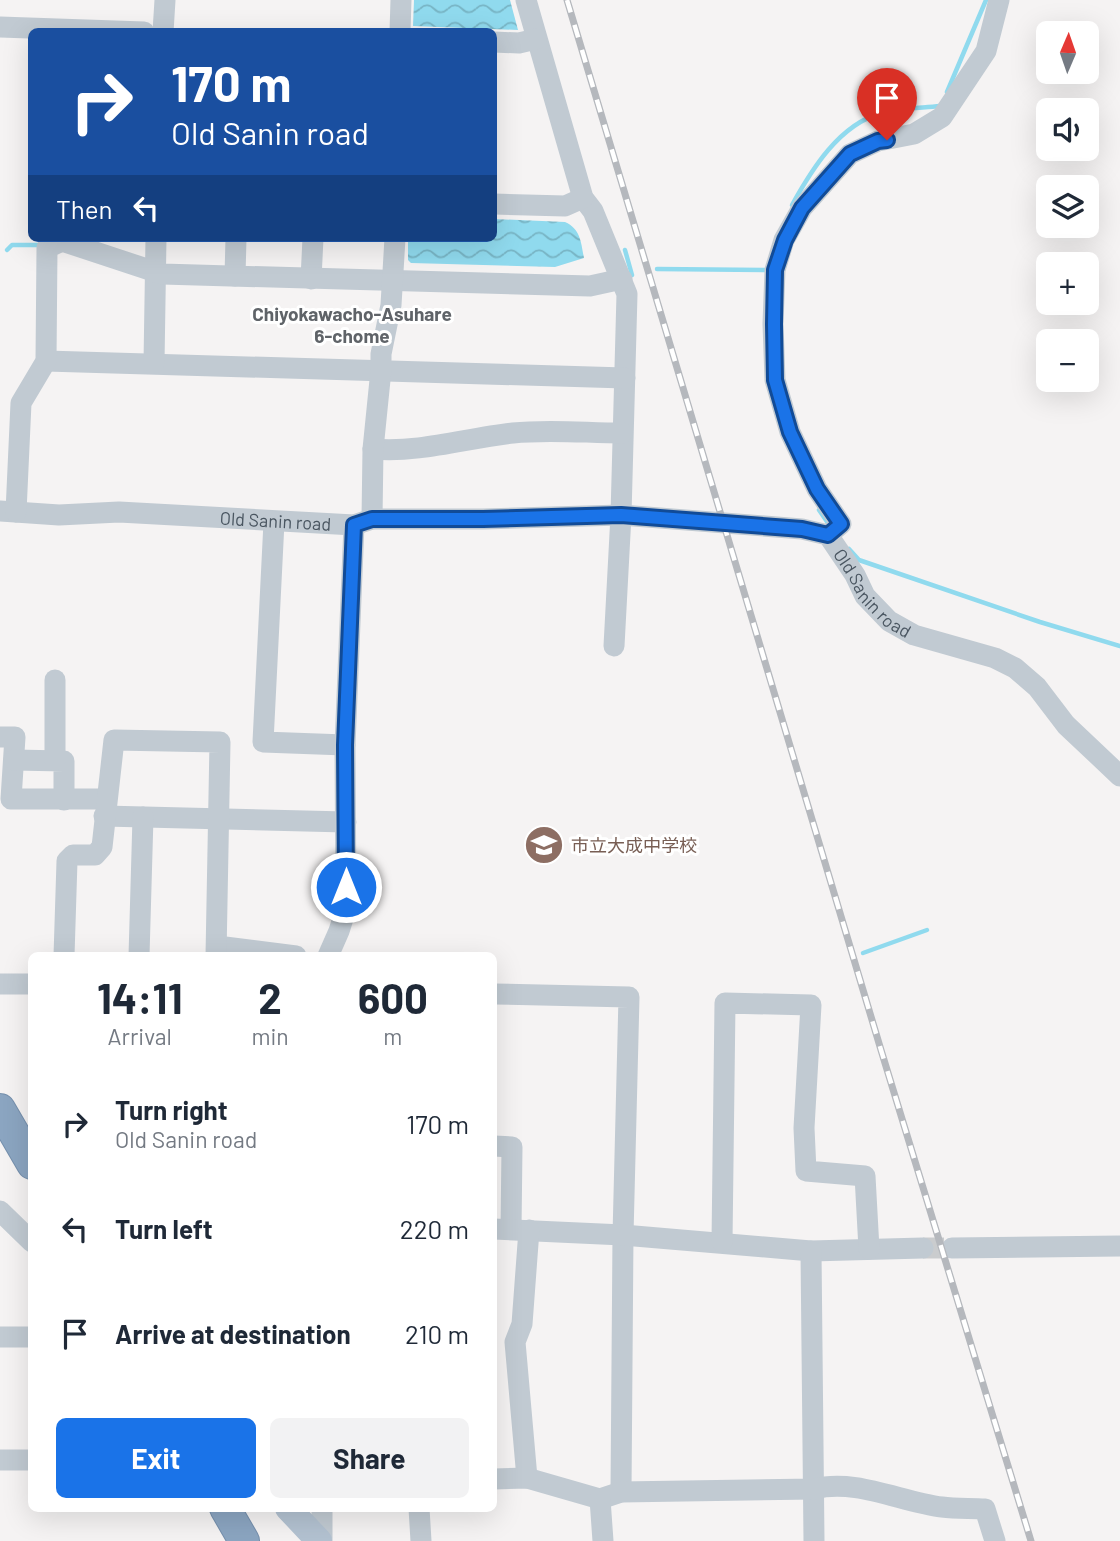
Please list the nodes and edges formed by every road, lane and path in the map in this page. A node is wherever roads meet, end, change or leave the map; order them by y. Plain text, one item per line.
1 (165, 0) edge
2 (401, 0) edge
3 (526, 0) edge
4 (999, 0) edge
5 (0, 27) edge
6 (28, 28) edge
7 (163, 28) edge
8 (400, 28) edge
9 (536, 40) junction
10 (497, 42) edge
11 (583, 198) junction
12 (497, 204) edge
13 (60, 242) edge
14 (65, 242) edge
15 (156, 242) edge
16 (236, 242) edge
17 (313, 242) edge
18 (395, 242) edge
19 (156, 271) junction
20 (235, 276) junction
21 (311, 279) junction
22 (622, 279) junction
23 (394, 281) junction
24 (46, 361) junction
25 (154, 363) junction
26 (381, 370) junction
27 (625, 378) junction
28 (622, 433) junction
29 (373, 449) junction
30 (8, 512) edge
31 (621, 515) junction
32 (274, 522) junction
33 (363, 522) junction
34 (828, 535) junction
35 (614, 646) dead end
36 (55, 680) dead end
37 (0, 737) edge
38 (345, 745) junction
39 (13, 760) junction
40 (55, 760) junction
41 (1120, 776) edge
42 (64, 800) junction
43 (105, 808) junction
44 (143, 817) junction
45 (219, 819) junction
46 (346, 822) junction
47 (217, 951) edge
48 (64, 952) edge
49 (139, 952) edge
50 (330, 952) edge
51 (0, 984) edge
52 (28, 984) edge
53 (497, 994) edge
54 (0, 1109) edge
55 (497, 1146) edge
56 (28, 1157) edge
57 (12, 1222) edge
58 (511, 1229) edge
59 (623, 1235) junction
60 (28, 1238) edge
61 (722, 1242) junction
62 (1120, 1246) edge
63 (923, 1248) tunnel mouth
64 (952, 1248) tunnel mouth
65 (869, 1249) junction
66 (811, 1251) junction
67 (0, 1337) edge
68 (28, 1337) edge
69 (0, 1460) edge
70 (28, 1460) edge
71 (527, 1478) junction
72 (497, 1479) edge
73 (814, 1489) junction
74 (621, 1492) junction
75 (600, 1499) junction
76 (227, 1512) edge
77 (292, 1512) edge
78 (322, 1512) edge
79 (419, 1512) edge
80 (244, 1541) edge
81 (321, 1541) edge
82 (421, 1541) edge
83 (603, 1541) edge
84 (814, 1541) edge
85 (995, 1541) edge

1 - 7 street
2 - 8 street
3 - 9 street
4 - 34 street
5 - 6 street
9 - 10 street
9 - 11 street
11 - 12 street
11 - 22 street
13 - 24 street
14 - 19 street
15 - 19 street
16 - 20 street
17 - 21 street
18 - 23 street
19 - 20 street
19 - 25 street
20 - 21 street
21 - 23 street
22 - 23 street
22 - 27 street
23 - 26 street
24 - 25 street
24 - 30 street
25 - 26 street
26 - 27 street
26 - 29 street
27 - 28 street
28 - 29 street
28 - 31 street
29 - 33 street
30 - 32 street, Old Sanin road
31 - 33 street, Old Sanin road
31 - 34 street, Old Sanin road
31 - 35 street
32 - 33 street, Old Sanin road
32 - 38 street
33 - 38 street
34 - 41 street, Old Sanin road
36 - 40 street
37 - 39 street
38 - 46 street
39 - 40 street
39 - 42 street
40 - 42 street
42 - 43 street
43 - 44 street
43 - 45 street
43 - 48 street
44 - 45 street
44 - 49 street
45 - 46 street
45 - 47 street
46 - 50 street
51 - 52 street
53 - 59 street
54 - 56 highway
55 - 58 street
57 - 60 street
58 - 59 street
58 - 71 street
59 - 61 street
59 - 74 street
61 - 65 street
61 - 66 street
62 - 64 street
63 - 65 street
65 - 66 street
66 - 73 street
67 - 68 street
69 - 70 street
71 - 72 street
71 - 75 street
73 - 74 street
73 - 84 street
73 - 85 street
74 - 75 street
75 - 83 street
76 - 80 highway
77 - 81 main road
78 - 81 street
79 - 82 street

